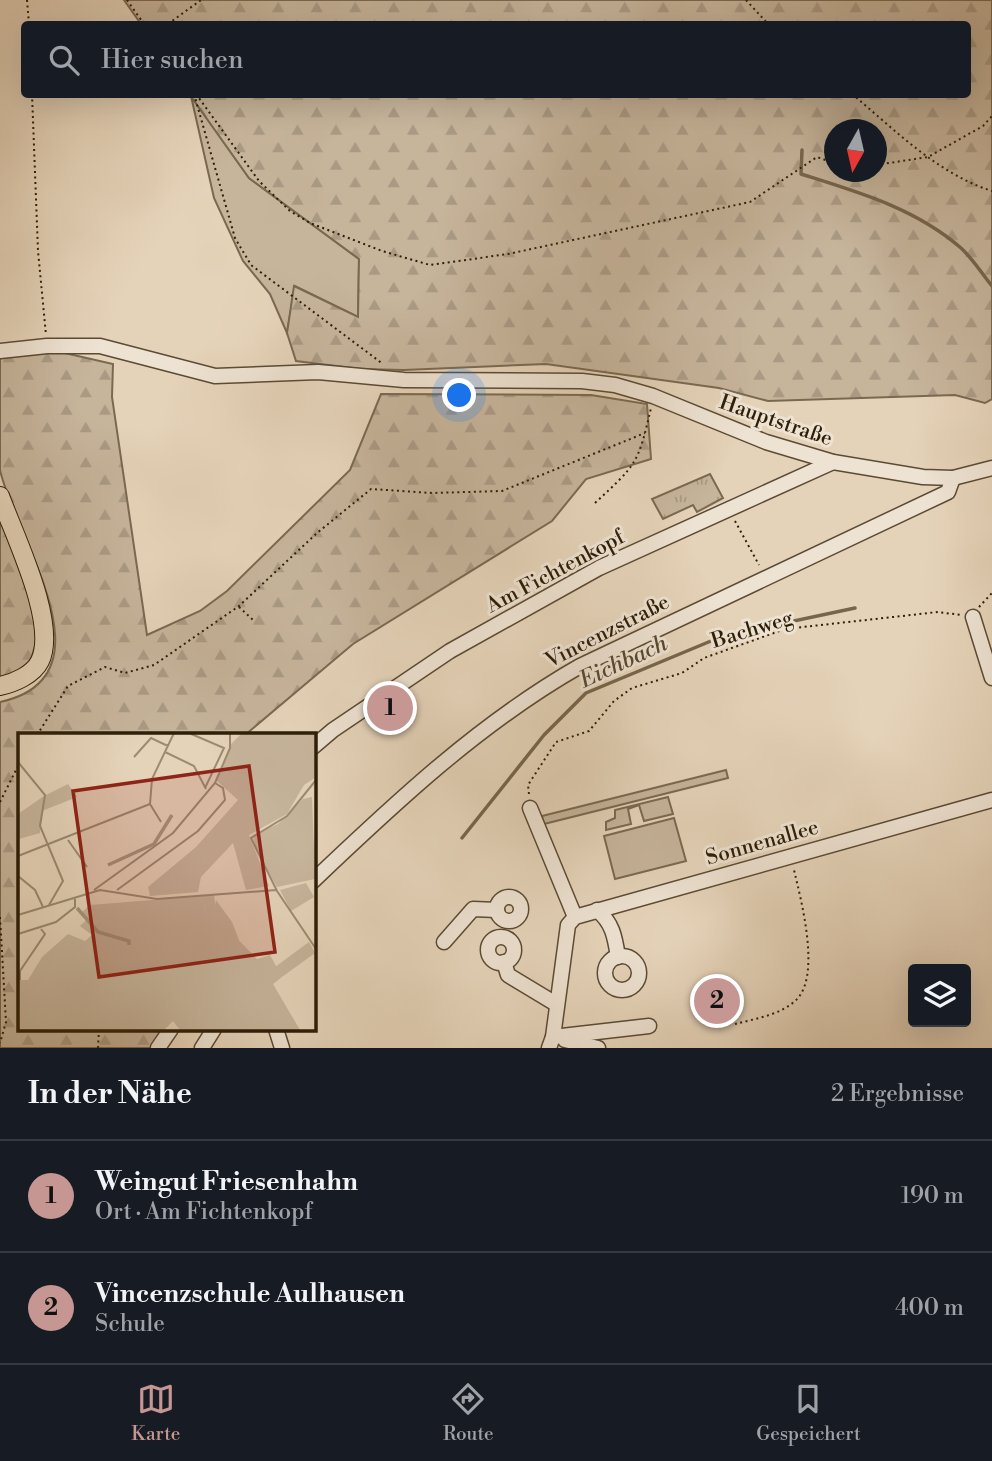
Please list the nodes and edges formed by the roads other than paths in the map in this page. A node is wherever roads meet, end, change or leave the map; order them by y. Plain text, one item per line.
1 (0, 351) edge
2 (833, 463) junction
3 (992, 468) edge
4 (953, 478) junction
5 (0, 496) edge
6 (973, 617) road end
7 (992, 677) edge
8 (0, 686) edge
9 (315, 745) edge
10 (992, 800) edge
11 (530, 808) road end
12 (315, 879) edge
13 (597, 910) junction
14 (575, 917) junction
15 (444, 942) dead end
16 (618, 957) dead end
17 (556, 1004) junction
18 (649, 1027) dead end
19 (170, 1030) edge
20 (213, 1030) edge
21 (276, 1030) edge
22 (551, 1043) edge
23 (158, 1048) edge
24 (202, 1048) edge
25 (282, 1048) edge
26 (598, 1048) edge

1 - 2 street, Hauptstraße
2 - 4 street, Hauptstraße
2 - 9 street, Am Fichtenkopf
3 - 4 street, Hauptstraße
4 - 12 street, Vincenzstraße
5 - 8 main road
6 - 7 street
10 - 13 street, Sonnenallee
11 - 14 street
13 - 14 street, Sonnenallee
13 - 16 street
14 - 17 street
15 - 17 street
17 - 22 street
18 - 22 street
19 - 23 street
20 - 24 street
21 - 25 street
22 - 26 street

